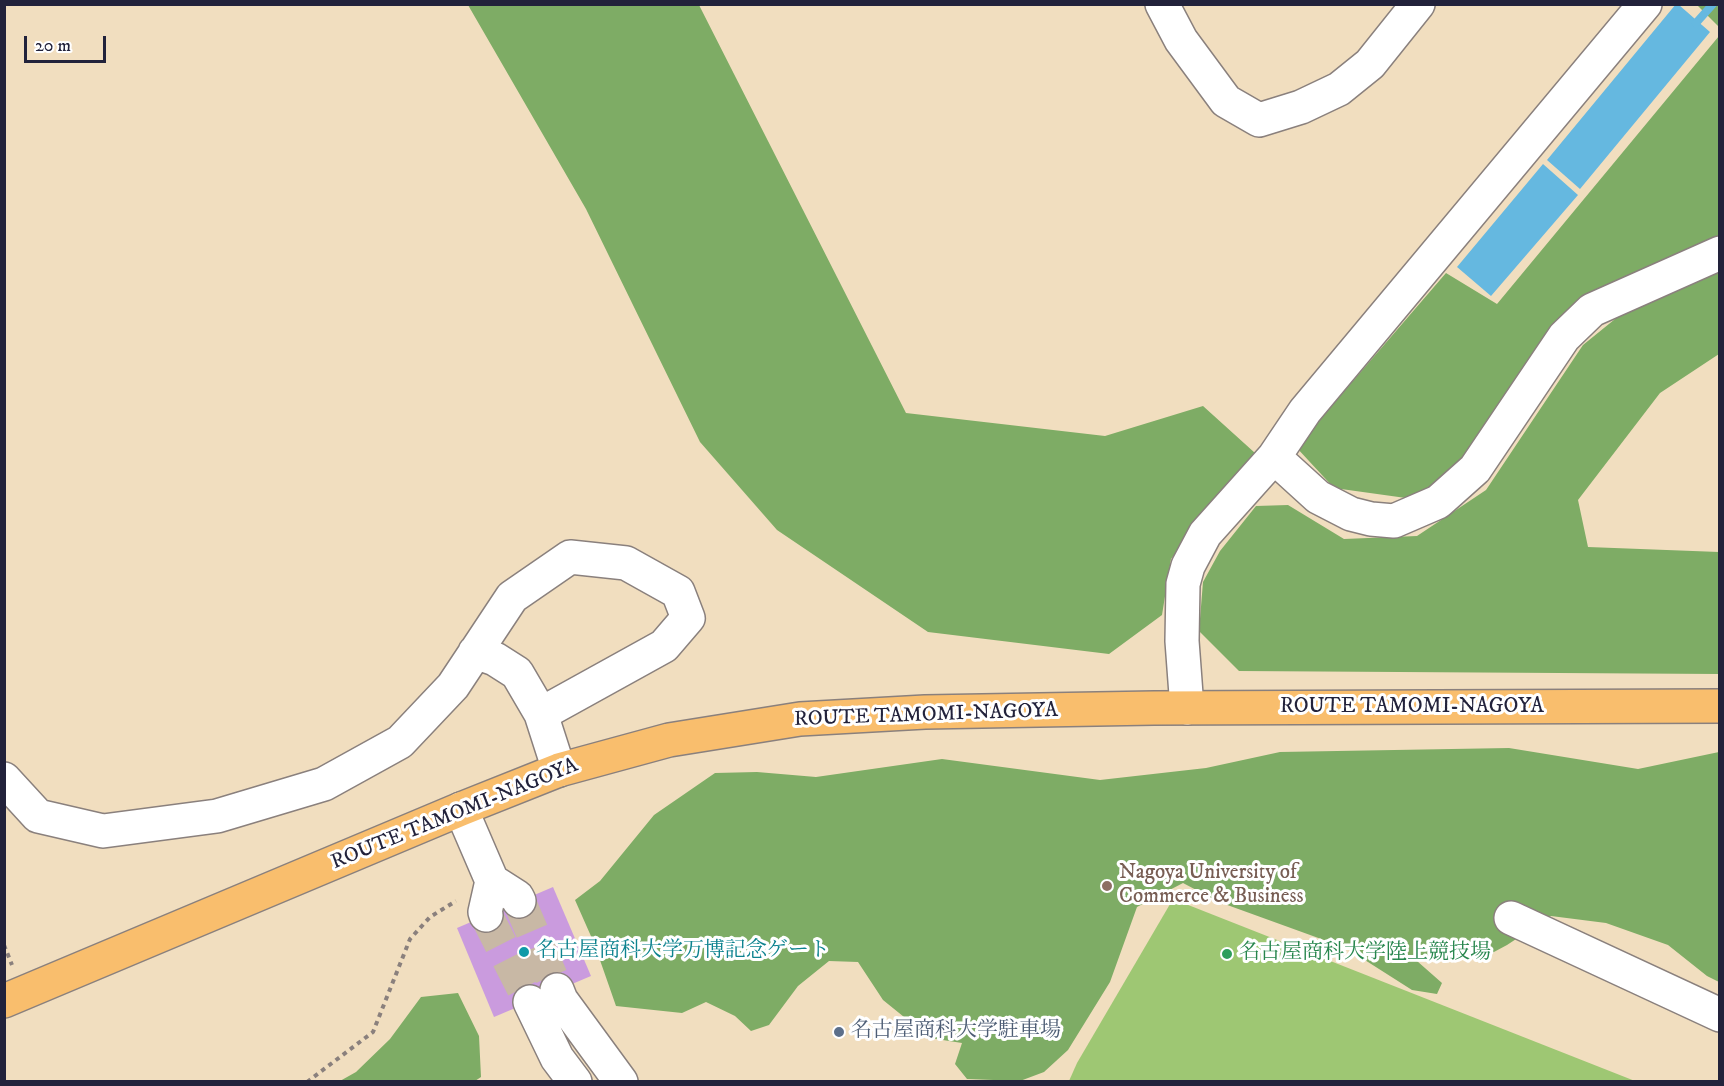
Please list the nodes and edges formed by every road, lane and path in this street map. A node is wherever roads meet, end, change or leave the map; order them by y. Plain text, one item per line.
1 (1162, 4) edge
2 (1418, 4) edge
3 (1645, 4) edge
4 (1719, 253) edge
5 (1274, 457) junction
6 (475, 652) junction
7 (1719, 706) edge
8 (1186, 708) junction
9 (542, 714) junction
10 (558, 770) junction
11 (4, 779) edge
12 (461, 809) junction
13 (492, 881) junction
14 (519, 901) tunnel mouth
15 (486, 915) tunnel mouth
16 (1511, 918) dead end
17 (4, 1001) edge
18 (1719, 1015) edge
19 (307, 1082) edge
20 (575, 1082) edge
21 (621, 1082) edge

1 - 2 street
3 - 5 street
4 - 5 street
5 - 8 street
6 - 9 street
6 - 9 street
6 - 11 street
7 - 8 main road, ROUTE TAMOMI-NAGOYA
8 - 10 main road, ROUTE TAMOMI-NAGOYA
9 - 10 street
10 - 12 main road, ROUTE TAMOMI-NAGOYA
12 - 13 street
12 - 17 main road, ROUTE TAMOMI-NAGOYA
13 - 14 street
13 - 15 street
13 - 19 path
16 - 18 street
20 - 21 street

